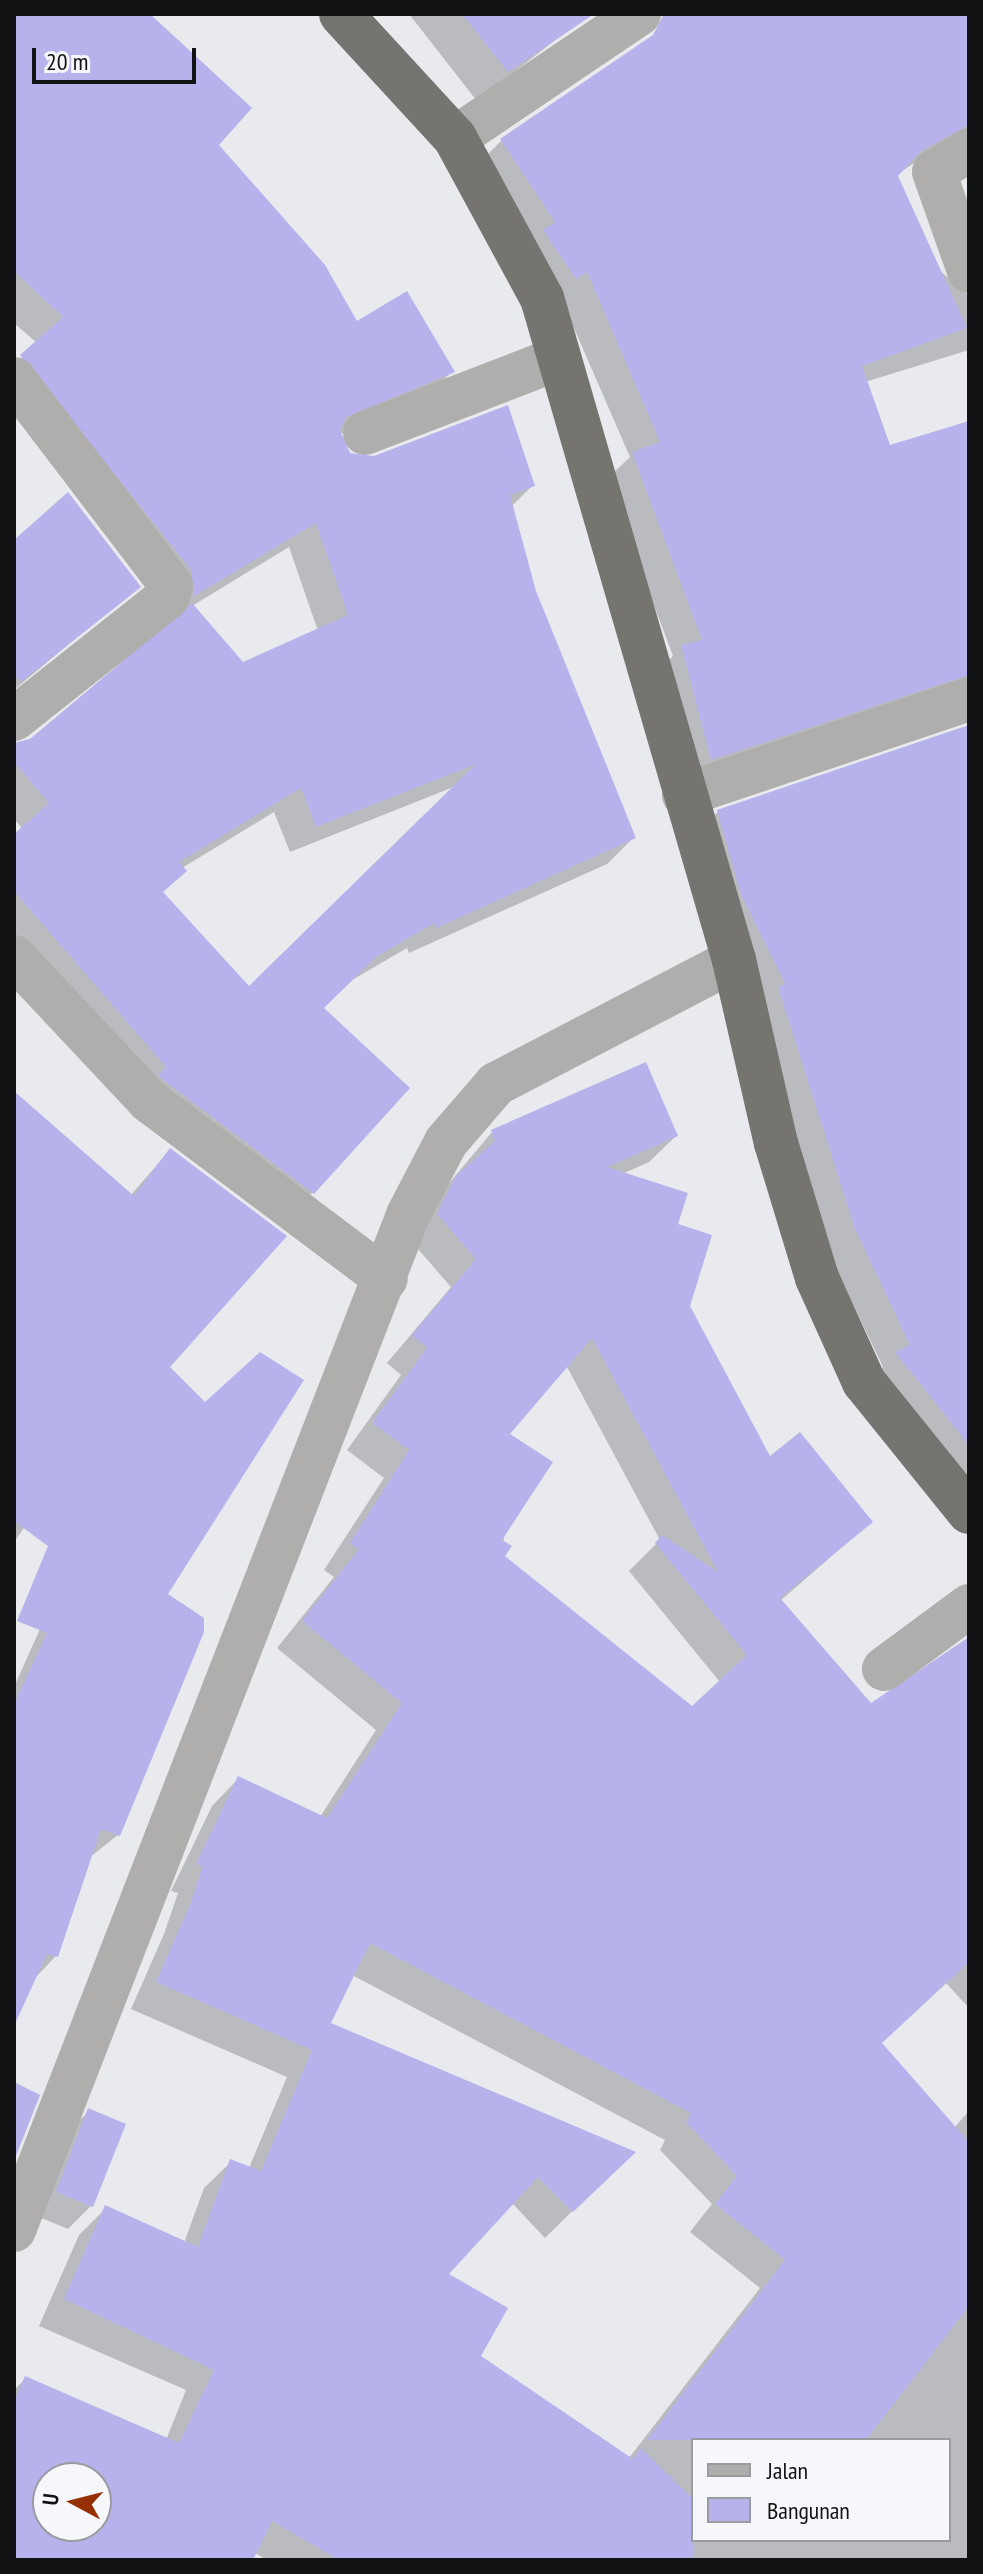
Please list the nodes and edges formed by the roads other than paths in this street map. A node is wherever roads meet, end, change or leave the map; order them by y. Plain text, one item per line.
1 (341, 14) edge
2 (639, 14) edge
3 (455, 138) junction
4 (969, 150) edge
5 (969, 271) edge
6 (559, 358) junction
7 (14, 379) edge
8 (365, 433) dead end
9 (969, 699) edge
10 (14, 719) edge
11 (684, 795) junction
12 (14, 957) edge
13 (734, 960) junction
14 (386, 1279) junction
15 (969, 1512) edge
16 (969, 1606) edge
17 (884, 1669) dead end
18 (16, 2216) edge

1 - 3 highway
2 - 3 street
3 - 6 highway
4 - 5 street
6 - 8 street
6 - 11 highway
7 - 10 street
9 - 11 street
11 - 13 highway
12 - 14 street
13 - 14 street
13 - 15 highway
14 - 18 street
16 - 17 street

